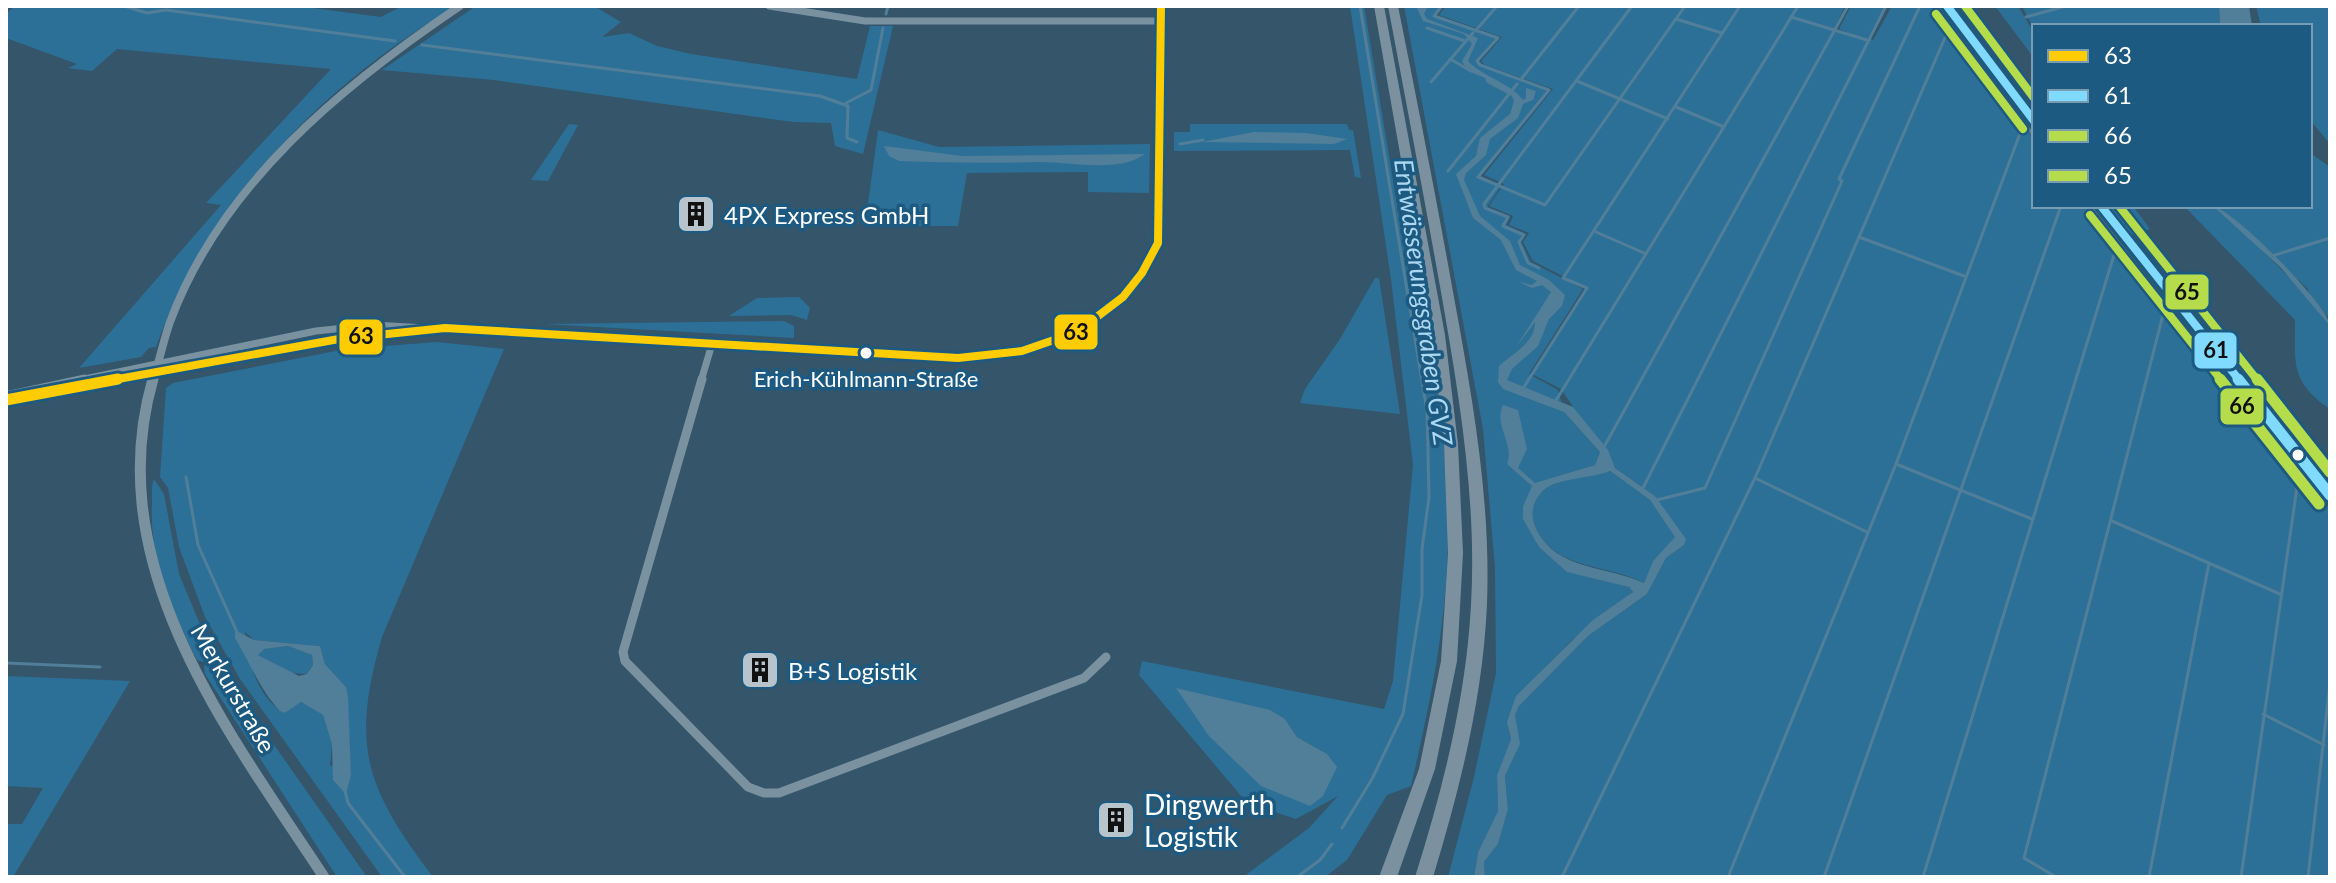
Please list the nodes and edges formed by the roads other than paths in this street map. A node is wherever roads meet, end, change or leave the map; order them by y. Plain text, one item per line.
1 (460, 6) edge
2 (769, 6) edge
3 (1161, 6) edge
4 (1379, 6) edge
5 (1393, 6) edge
6 (1947, 6) edge
7 (1161, 21) junction
8 (2032, 118) edge
9 (2103, 208) edge
10 (712, 344) junction
11 (155, 368) junction
12 (6, 398) edge
13 (2330, 495) edge
14 (1106, 657) dead end
15 (324, 877) edge
16 (1388, 877) edge
17 (1424, 877) edge

1 - 11 street, Merkurstraße
2 - 7 street
3 - 7 street
4 - 16 highway
5 - 17 highway
6 - 8 main road
7 - 10 street
9 - 13 main road
10 - 11 street
10 - 14 street
11 - 12 street
11 - 15 street, Merkurstraße

